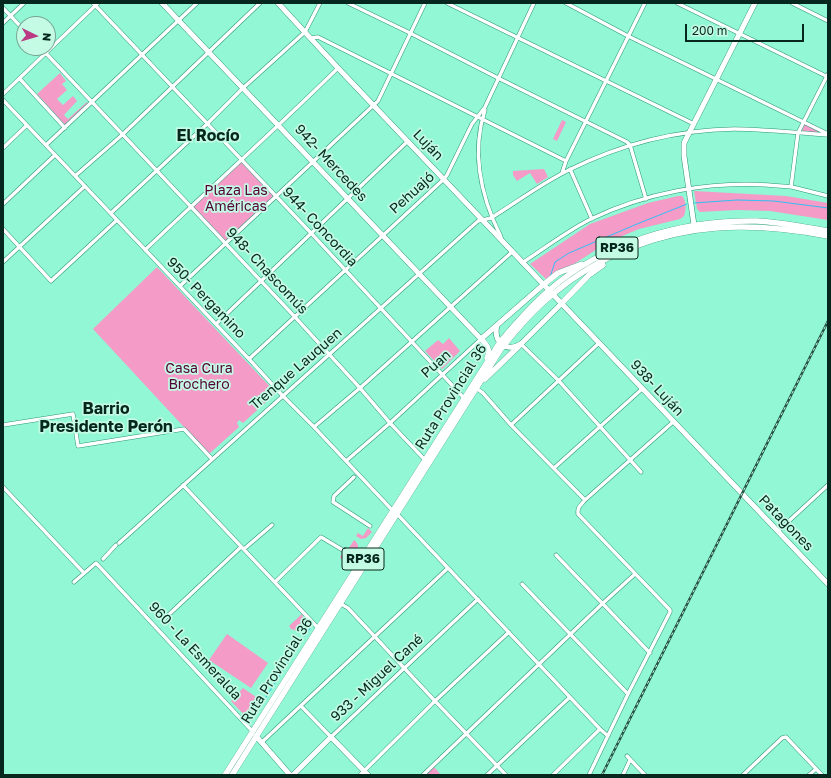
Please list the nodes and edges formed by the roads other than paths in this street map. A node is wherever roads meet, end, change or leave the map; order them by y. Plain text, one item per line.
1 (24, 3) edge
2 (162, 3) edge
3 (197, 3) edge
4 (260, 3) edge
5 (278, 3) edge
6 (320, 3) edge
7 (348, 3) edge
8 (425, 3) edge
9 (447, 3) edge
10 (534, 3) edge
11 (566, 3) edge
12 (645, 3) edge
13 (677, 3) edge
14 (755, 3) edge
15 (792, 3) edge
16 (95, 4) edge
17 (3, 8) edge
18 (10, 16) junction
19 (179, 21) junction
20 (828, 21) edge
21 (16, 22) edge
22 (3, 23) edge
23 (305, 32) junction
24 (410, 33) junction
25 (739, 34) junction
26 (628, 36) junction
27 (518, 37) junction
28 (311, 38) junction
29 (56, 44) edge
30 (209, 52) junction
31 (44, 56) edge
32 (48, 56) edge
33 (142, 56) junction
34 (338, 68) junction
35 (391, 74) junction
36 (828, 76) edge
37 (498, 78) junction
38 (20, 79) junction
39 (716, 79) junction
40 (606, 81) junction
41 (172, 88) junction
42 (243, 88) junction
43 (3, 94) edge
44 (3, 100) edge
45 (93, 102) junction
46 (373, 105) junction
47 (485, 107) junction
48 (476, 117) junction
49 (482, 120) junction
50 (586, 121) junction
51 (804, 122) junction
52 (207, 124) junction
53 (694, 124) junction
54 (27, 125) junction
55 (279, 126) junction
56 (66, 128) junction
57 (689, 132) junction
58 (798, 133) junction
59 (122, 135) junction
60 (828, 135) edge
61 (408, 141) junction
62 (46, 145) junction
63 (630, 145) junction
64 (3, 148) edge
65 (55, 155) junction
66 (240, 160) junction
67 (566, 161) junction
68 (313, 162) junction
69 (570, 169) junction
70 (157, 171) junction
71 (562, 173) junction
72 (75, 176) junction
73 (444, 179) junction
74 (85, 186) junction
75 (791, 187) junction
76 (688, 189) junction
77 (275, 196) junction
78 (828, 196) edge
79 (348, 199) junction
80 (646, 199) junction
81 (3, 204) edge
82 (191, 207) junction
83 (111, 213) junction
84 (492, 218) junction
85 (592, 219) junction
86 (117, 220) junction
87 (483, 220) junction
88 (694, 225) junction
89 (3, 229) edge
90 (828, 231) edge
91 (311, 233) junction
92 (382, 235) junction
93 (828, 236) edge
94 (504, 243) junction
95 (226, 244) junction
96 (639, 245) junction
97 (20, 247) junction
98 (145, 250) junction
99 (512, 252) junction
100 (606, 254) junction
101 (3, 262) edge
102 (522, 263) junction
103 (345, 270) junction
104 (420, 274) junction
105 (260, 281) junction
106 (543, 285) junction
107 (180, 286) junction
108 (550, 292) junction
109 (561, 304) junction
110 (450, 306) junction
111 (382, 309) junction
112 (295, 317) junction
113 (216, 324) junction
114 (497, 325) junction
115 (482, 339) junction
116 (411, 342) junction
117 (599, 343) junction
118 (502, 344) junction
119 (521, 344) junction
120 (330, 354) junction
121 (250, 359) junction
122 (483, 369) junction
123 (442, 375) junction
124 (558, 380) junction
125 (360, 388) junction
126 (476, 388) junction
127 (642, 389) junction
128 (282, 396) junction
129 (464, 398) junction
130 (672, 422) junction
131 (390, 423) junction
132 (3, 425) edge
133 (511, 425) junction
134 (601, 426) junction
135 (314, 427) junction
136 (212, 459) junction
137 (631, 459) junction
138 (425, 460) junction
139 (346, 461) junction
140 (554, 468) junction
141 (641, 472) dead end
142 (354, 476) dead end
143 (183, 484) junction
144 (828, 485) edge
145 (3, 487) edge
146 (744, 495) joint
147 (585, 500) junction
148 (395, 512) junction
149 (272, 525) dead end
150 (370, 526) dead end
151 (778, 531) junction
152 (243, 548) junction
153 (556, 555) dead end
154 (99, 562) junction
155 (361, 562) junction
156 (448, 568) junction
157 (84, 574) junction
158 (635, 574) junction
159 (74, 582) dead end
160 (275, 582) junction
161 (522, 584) dead end
162 (828, 584) edge
163 (478, 599) junction
164 (341, 604) junction
165 (602, 604) junction
166 (163, 620) dead end
167 (318, 628) junction
168 (509, 632) junction
169 (571, 634) junction
170 (375, 636) junction
171 (650, 653) junction
172 (540, 664) junction
173 (405, 669) junction
174 (628, 694) junction
175 (570, 697) junction
176 (435, 701) junction
177 (301, 706) junction
178 (600, 729) junction
179 (254, 734) junction
180 (467, 734) junction
181 (608, 736) junction
182 (331, 738) junction
183 (262, 742) junction
184 (627, 756) dead end
185 (630, 760) junction
186 (497, 766) junction
187 (816, 769) junction
188 (364, 774) edge
189 (225, 775) edge
190 (232, 775) edge
191 (292, 775) edge
192 (423, 775) edge
193 (487, 775) edge
194 (506, 775) edge
195 (553, 775) edge
196 (589, 775) edge
197 (623, 775) edge
198 (644, 775) edge
199 (743, 775) edge
200 (809, 775) edge
201 (822, 775) edge

1 - 18 street
2 - 19 main road, 942- Mercedes
3 - 19 street
4 - 30 street
5 - 23 main road, Luján
6 - 23 street
7 - 24 street
8 - 24 street
9 - 27 street
10 - 27 street, Pehuajó
11 - 26 street
12 - 26 street
13 - 25 street
14 - 25 main road
15 - 20 street
16 - 29 street
16 - 33 street, 944- Concordia
17 - 18 street
18 - 21 street
18 - 22 street
19 - 30 main road, 942- Mercedes
19 - 33 street
23 - 28 main road, Luján
23 - 42 street
24 - 35 street
24 - 37 street
25 - 36 street
25 - 39 main road
26 - 39 street
26 - 40 street
27 - 37 street, Pehuajó
27 - 40 street
28 - 34 main road, Luján
28 - 35 street
30 - 41 street
30 - 42 main road, 942- Mercedes
31 - 38 street
32 - 45 street, 948- Chascomús
33 - 41 street, 944- Concordia
33 - 45 street
34 - 46 main road, Luján
34 - 55 street
35 - 46 street
35 - 48 street
36 - 51 street
37 - 47 street, Pehuajó
37 - 50 street
38 - 43 street
38 - 56 street
39 - 51 street
39 - 53 main road
40 - 50 street
40 - 53 street
41 - 52 street, 944- Concordia
41 - 59 street
42 - 52 street
42 - 55 main road, 942- Mercedes
44 - 54 street, 950- Pergamino
45 - 56 street
45 - 59 street, 948- Chascomús
46 - 61 main road, Luján
46 - 68 street
47 - 48 street, Pehuajó
47 - 49 street
48 - 49 street
48 - 73 street, Pehuajó
49 - 67 street
49 - 84 street
50 - 63 street
50 - 67 street
51 - 58 street
51 - 60 street
52 - 66 street, 944- Concordia
52 - 70 street
53 - 57 main road
54 - 62 street, 950- Pergamino
54 - 64 street
55 - 66 street
55 - 68 main road, 942- Mercedes
56 - 62 street
57 - 58 street
57 - 63 street
57 - 76 main road
58 - 60 street
58 - 75 street
59 - 70 street, 948- Chascomús
59 - 72 street
61 - 73 main road, Luján
61 - 79 street
62 - 65 street, 950- Pergamino
63 - 69 street
63 - 80 street
65 - 72 street, 950- Pergamino
65 - 81 street
66 - 77 street, 944- Concordia
66 - 82 street
67 - 71 street
68 - 77 street
68 - 79 main road, 942- Mercedes
69 - 71 street
69 - 85 street
70 - 82 street, 948- Chascomús
70 - 83 street
71 - 84 street
72 - 74 street, 950- Pergamino
73 - 87 main road, Luján
73 - 92 street, Pehuajó
74 - 83 street, 950- Pergamino
74 - 97 street
75 - 76 street
75 - 78 street
76 - 80 street
76 - 88 main road
77 - 91 street, 944- Concordia
77 - 95 street
79 - 91 street
79 - 92 main road, 942- Mercedes
80 - 85 street
82 - 95 street, 948- Chascomús
82 - 98 street
83 - 86 street, 950- Pergamino
84 - 87 street, Trenque Lauquen
84 - 94 street
85 - 102 street
86 - 97 street
86 - 98 street, 950- Pergamino
87 - 94 main road, Luján
87 - 104 street, Trenque Lauquen
88 - 90 main road, Ruta Provincial 36 / RP36
88 - 100 main road, Ruta Provincial 36 / RP36
89 - 97 street
91 - 103 street, 944- Concordia
91 - 105 street
92 - 103 street, Pehuajó
92 - 104 main road, 942- Mercedes
93 - 96 main road, Ruta Provincial 36 / RP36
94 - 99 main road, Luján
95 - 105 street, 948- Chascomús
95 - 107 street
96 - 108 main road, Ruta Provincial 36 / RP36
96 - 109 main road
97 - 101 street
98 - 107 street, 950- Pergamino
99 - 102 main road, Luján
99 - 110 street
100 - 106 main road
100 - 108 main road, Ruta Provincial 36 / RP36
102 - 106 main road, Luján
103 - 111 street, 944- Concordia
103 - 112 street, Pehuajó
104 - 110 main road, 942- Mercedes
104 - 111 street, Trenque Lauquen
105 - 112 street, 948- Chascomús
105 - 113 street
106 - 108 main road, Luján
106 - 114 main road, Puan
107 - 113 street, 950- Pergamino
108 - 109 main road, Luján
108 - 118 main road, Ruta Provincial 36 / RP36
109 - 117 main road, 938- Luján
109 - 119 main road
110 - 115 main road, 942- Mercedes
110 - 116 street
111 - 116 street, 944- Concordia
111 - 120 street, Trenque Lauquen
112 - 120 street, 948- Chascomús
112 - 121 street, Pehuajó
113 - 121 street, 950- Pergamino
114 - 115 main road, Puan
114 - 118 main road
115 - 122 main road
115 - 123 street, Puan
116 - 123 street, 944- Concordia
116 - 125 street
117 - 124 street
117 - 127 main road, 938- Luján
118 - 119 main road
118 - 122 main road, Ruta Provincial 36 / RP36
118 - 126 main road, Ruta Provincial 36 / RP36
119 - 124 street
119 - 126 main road
120 - 125 street, 948- Chascomús
120 - 128 street, Trenque Lauquen
121 - 128 street, 950- Pergamino
122 - 129 main road, Ruta Provincial 36 / RP36
123 - 129 street, 944- Concordia
123 - 131 street, Puan
124 - 133 street
124 - 134 street
125 - 131 street, 948- Chascomús
125 - 135 street
126 - 133 street
126 - 148 main road, Ruta Provincial 36 / RP36
127 - 130 main road, 938- Luján
127 - 134 street
128 - 135 street, 950- Pergamino
128 - 136 street, Trenque Lauquen
129 - 138 main road, Ruta Provincial 36 / RP36
130 - 137 street
130 - 146 main road, 938- Luján
131 - 138 street, 948- Chascomús
131 - 139 street, Puan
132 - 136 street
133 - 140 street
134 - 137 street
134 - 140 street
135 - 139 street, 950- Pergamino
136 - 143 street, Trenque Lauquen
137 - 141 street
137 - 147 street
138 - 148 main road, Ruta Provincial 36 / RP36
139 - 148 street, 950- Pergamino
140 - 147 street
142 - 150 street
143 - 152 street
143 - 154 street, Trenque Lauquen
144 - 151 street
145 - 157 street
146 - 151 main road, Patagones
147 - 158 street
148 - 155 main road, Ruta Provincial 36 / RP36
148 - 156 street, 950- Pergamino
148 - 164 main road, Ruta Provincial 36 / RP36
149 - 152 street
151 - 162 main road, Patagones
152 - 160 street
152 - 166 street
153 - 165 street
154 - 157 street, Trenque Lauquen
154 - 179 street, 960 - La Esmeralda
155 - 160 street
155 - 167 main road, Ruta Provincial 36 / RP36
156 - 163 street, 950- Pergamino
156 - 170 street
157 - 159 street, Trenque Lauquen
158 - 165 street
158 - 171 street
160 - 167 street
161 - 169 street
163 - 168 street, 950- Pergamino
163 - 173 street, 933 - Miguel Cané
164 - 170 street
164 - 179 main road, Ruta Provincial 36 / RP36
165 - 169 street
165 - 171 street
167 - 179 main road, Ruta Provincial 36 / RP36
168 - 172 street, 950- Pergamino
168 - 176 street
169 - 172 street
169 - 174 street
170 - 173 street
170 - 177 street
171 - 174 street
172 - 175 street, 950- Pergamino
172 - 180 street
173 - 176 street
173 - 182 street, 933 - Miguel Cané
174 - 181 street
175 - 178 street, 950- Pergamino
175 - 186 street
176 - 180 street
176 - 188 street
177 - 182 street
177 - 183 street
178 - 181 street, 950- Pergamino
178 - 195 street
179 - 183 main road, 960 - La Esmeralda
179 - 189 main road, Ruta Provincial 36 / RP36
179 - 190 main road, Ruta Provincial 36 / RP36
180 - 186 street
180 - 192 street
181 - 196 street
182 - 188 main road
182 - 191 main road, 933 - Miguel Cané
183 - 191 main road, 960 - La Esmeralda
184 - 185 street
185 - 197 street
185 - 198 street
186 - 193 street
186 - 194 street
187 - 199 street
187 - 200 street
187 - 201 street

